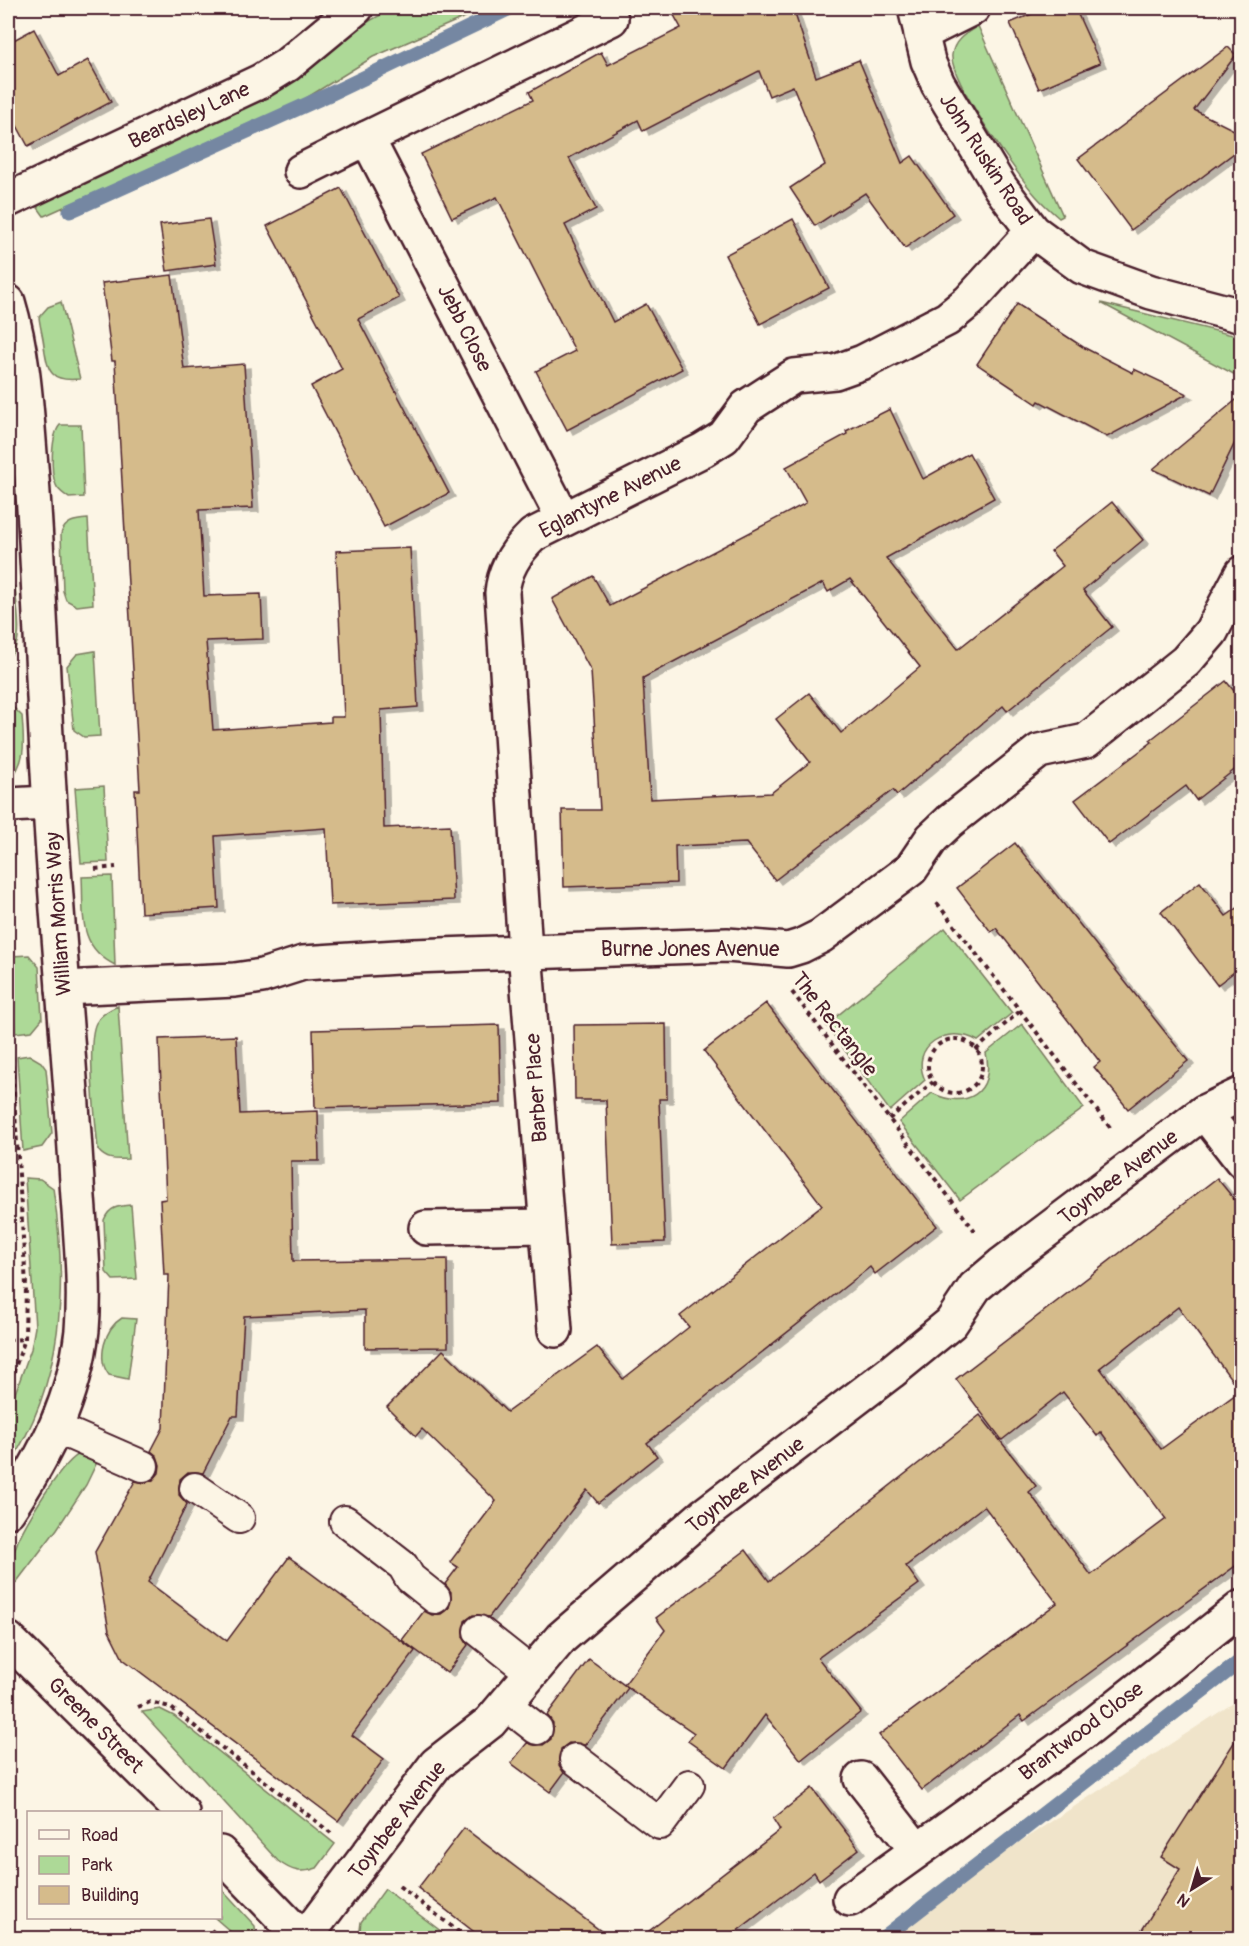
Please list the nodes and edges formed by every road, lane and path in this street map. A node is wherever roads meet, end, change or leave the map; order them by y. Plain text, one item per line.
1 (356, 8) edge
2 (973, 8) edge
3 (611, 19) dead end
4 (918, 21) edge
5 (367, 138) junction
6 (301, 171) dead end
7 (8, 200) edge
8 (1033, 231) junction
9 (8, 302) edge
10 (1242, 316) edge
11 (562, 518) junction
12 (1242, 573) edge
13 (49, 803) junction
14 (8, 805) edge
15 (911, 869) junction
16 (757, 949) junction
17 (525, 951) junction
18 (63, 988) junction
19 (8, 1002) edge
20 (1020, 1011) junction
21 (976, 1050) junction
22 (933, 1082) junction
23 (1242, 1094) edge
24 (1204, 1112) junction
25 (889, 1119) junction
26 (1242, 1161) edge
27 (1136, 1162) junction
28 (546, 1226) junction
29 (426, 1228) dead end
30 (1001, 1265) junction
31 (555, 1330) dead end
32 (24, 1339) junction
33 (8, 1340) edge
34 (8, 1388) edge
35 (56, 1428) junction
36 (143, 1466) dead end
37 (195, 1488) dead end
38 (8, 1511) edge
39 (239, 1518) dead end
40 (345, 1521) dead end
41 (435, 1598) dead end
42 (1242, 1607) edge
43 (479, 1631) dead end
44 (8, 1639) edge
45 (532, 1673) junction
46 (505, 1704) junction
47 (132, 1710) dead end
48 (537, 1729) dead end
49 (575, 1759) dead end
50 (861, 1779) dead end
51 (689, 1785) dead end
52 (181, 1811) edge
53 (916, 1849) junction
54 (222, 1855) edge
55 (365, 1860) junction
56 (850, 1899) dead end
57 (214, 1930) dead end
58 (204, 1938) edge
59 (304, 1938) edge
60 (467, 1938) edge

1 - 7 street, Beardsley Lane
2 - 4 street
3 - 5 street
4 - 8 street, John Ruskin Road
5 - 6 street
5 - 11 street, Jebb Close
8 - 10 street, John Ruskin Road
8 - 11 street, Eglantyne Avenue
9 - 13 street, William Morris Way
11 - 17 street, Eglantyne Avenue
12 - 15 street, Burne Jones Avenue
13 - 14 street
13 - 18 street, William Morris Way
15 - 16 street, Burne Jones Avenue
15 - 20 path
16 - 17 street, Burne Jones Avenue
16 - 25 path, The Rectangle
17 - 18 street, Burne Jones Avenue
17 - 28 street, Barber Place
18 - 35 street, William Morris Way
19 - 32 path
20 - 21 path
20 - 27 path
21 - 22 path
21 - 22 path
22 - 25 path
23 - 24 street, Toynbee Avenue
24 - 26 street
24 - 27 street, Toynbee Avenue
25 - 30 path, The Rectangle
27 - 30 street, Toynbee Avenue
28 - 29 street
28 - 31 street, Barber Place
30 - 45 street, Toynbee Avenue
32 - 33 path
32 - 34 path
35 - 36 lane
35 - 38 street, William Morris Way
37 - 39 lane
40 - 41 lane
42 - 53 street, Brantwood Close
43 - 45 lane
44 - 52 street, Greene Street
45 - 46 street, Toynbee Avenue
46 - 48 lane
46 - 55 street, Toynbee Avenue
47 - 55 path
49 - 51 lane
50 - 53 street
53 - 56 street, Brantwood Close
54 - 59 street
55 - 59 street, Toynbee Avenue
55 - 60 path
57 - 58 path

